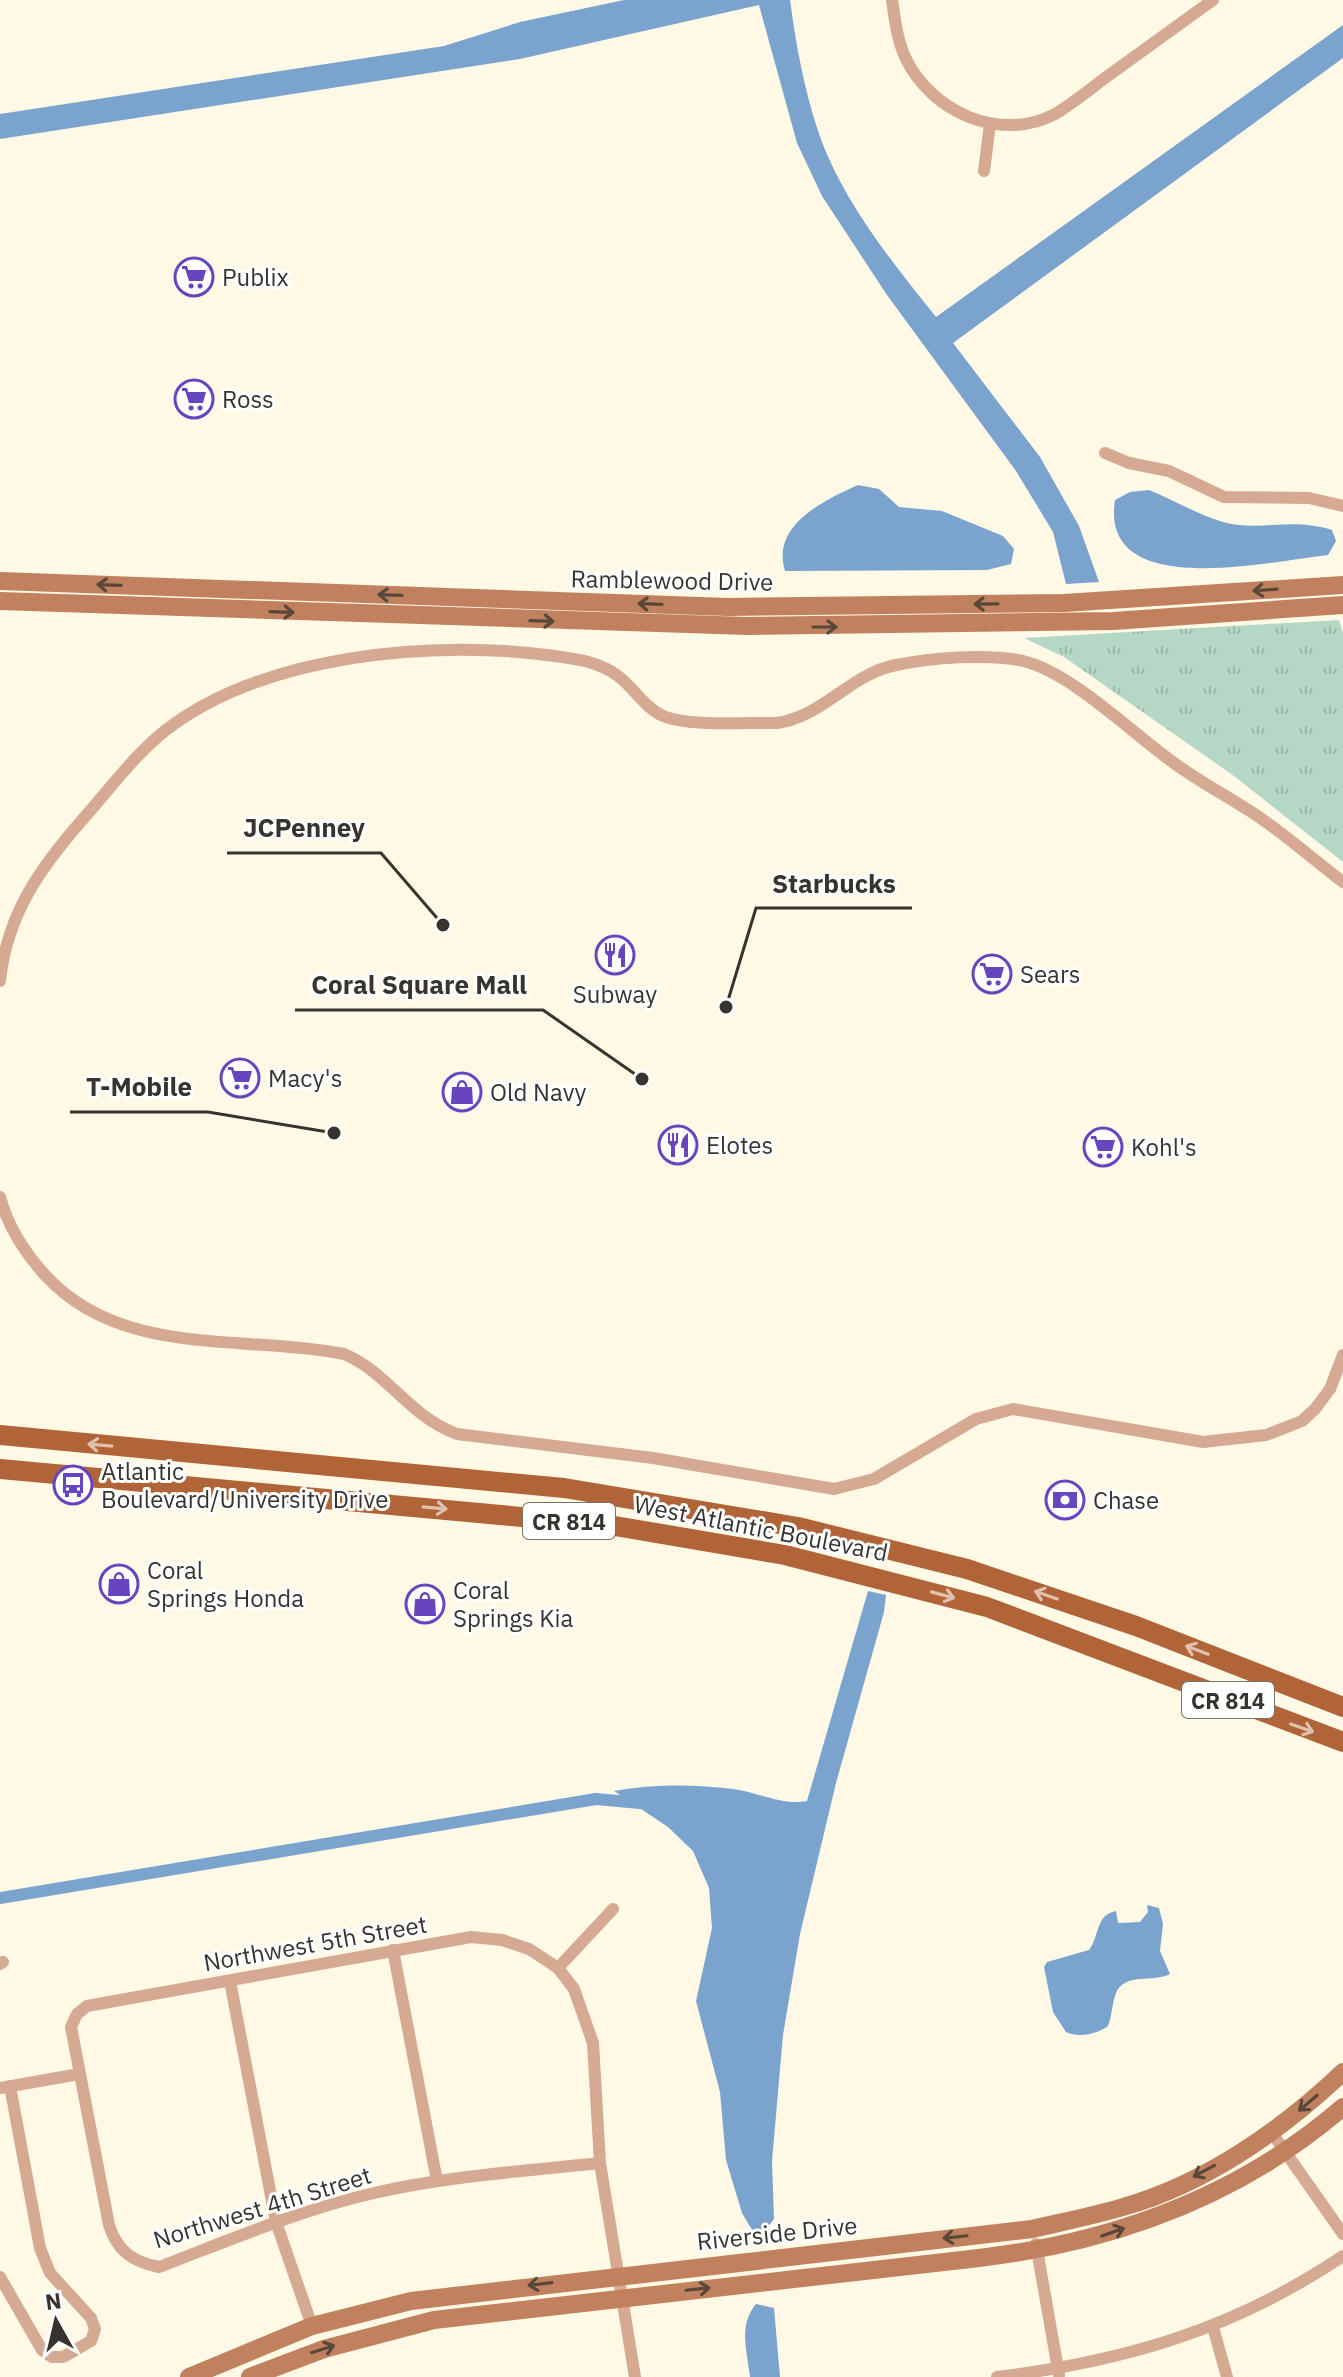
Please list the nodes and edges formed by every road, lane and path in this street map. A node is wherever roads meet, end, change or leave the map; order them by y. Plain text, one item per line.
1 (892, 0) edge
2 (1213, 0) edge
3 (990, 124) junction
4 (984, 171) dead end
5 (1105, 453) dead end
6 (1343, 506) edge
7 (0, 581) edge
8 (1343, 585) edge
9 (0, 601) edge
10 (1343, 605) edge
11 (1343, 882) edge
12 (0, 971) edge
13 (0, 981) edge
14 (0, 1197) edge
15 (1343, 1355) edge
16 (0, 1435) edge
17 (0, 1469) edge
18 (1343, 1707) edge
19 (1343, 1742) edge
20 (613, 1909) dead end
21 (393, 1950) junction
22 (558, 1968) junction
23 (230, 1981) junction
24 (1343, 2072) edge
25 (79, 2074) junction
26 (5, 2087) edge
27 (1343, 2107) edge
28 (1272, 2133) junction
29 (1286, 2152) junction
30 (600, 2163) junction
31 (437, 2181) junction
32 (276, 2222) junction
33 (1032, 2229) junction
34 (1343, 2234) edge
35 (1037, 2251) junction
36 (1343, 2256) edge
37 (618, 2274) junction
38 (0, 2277) edge
39 (621, 2297) junction
40 (312, 2326) junction
41 (1213, 2327) junction
42 (1059, 2373) edge
43 (189, 2377) edge
44 (250, 2377) edge
45 (635, 2377) edge
46 (997, 2377) edge
47 (1227, 2377) edge

1 - 3 street
2 - 3 street
3 - 4 street
5 - 6 street
8 -> 7 street, Ramblewood Drive
9 -> 10 street, Ramblewood Drive
11 - 12 street
12 - 13 street
14 - 15 street
18 -> 16 main road, West Atlantic Boulevard / CR 814
17 -> 19 main road, West Atlantic Boulevard / CR 814
20 - 22 street
21 - 22 street, Northwest 5th Street
21 - 23 street, Northwest 5th Street
21 - 31 street
22 - 30 street
23 - 25 street, Northwest 5th Street
23 - 32 street
24 -> 28 street, Riverside Drive
25 - 26 street
25 - 32 street, Northwest 4th Street
26 - 38 street
27 - 29 street, Riverside Drive
28 - 29 street
28 -> 33 street, Riverside Drive
29 - 34 street
35 -> 29 street, Riverside Drive
30 - 31 street, Northwest 4th Street
30 - 37 street
31 - 32 street, Northwest 4th Street
32 - 40 street
33 - 35 street
33 -> 37 street, Riverside Drive
39 -> 35 street, Riverside Drive
35 - 42 street
36 - 41 street
37 - 39 street
37 -> 40 street, Riverside Drive
44 -> 39 street, Riverside Drive
39 - 45 street
40 - 43 street, Riverside Drive
41 - 42 street
41 - 47 street
42 - 46 street

